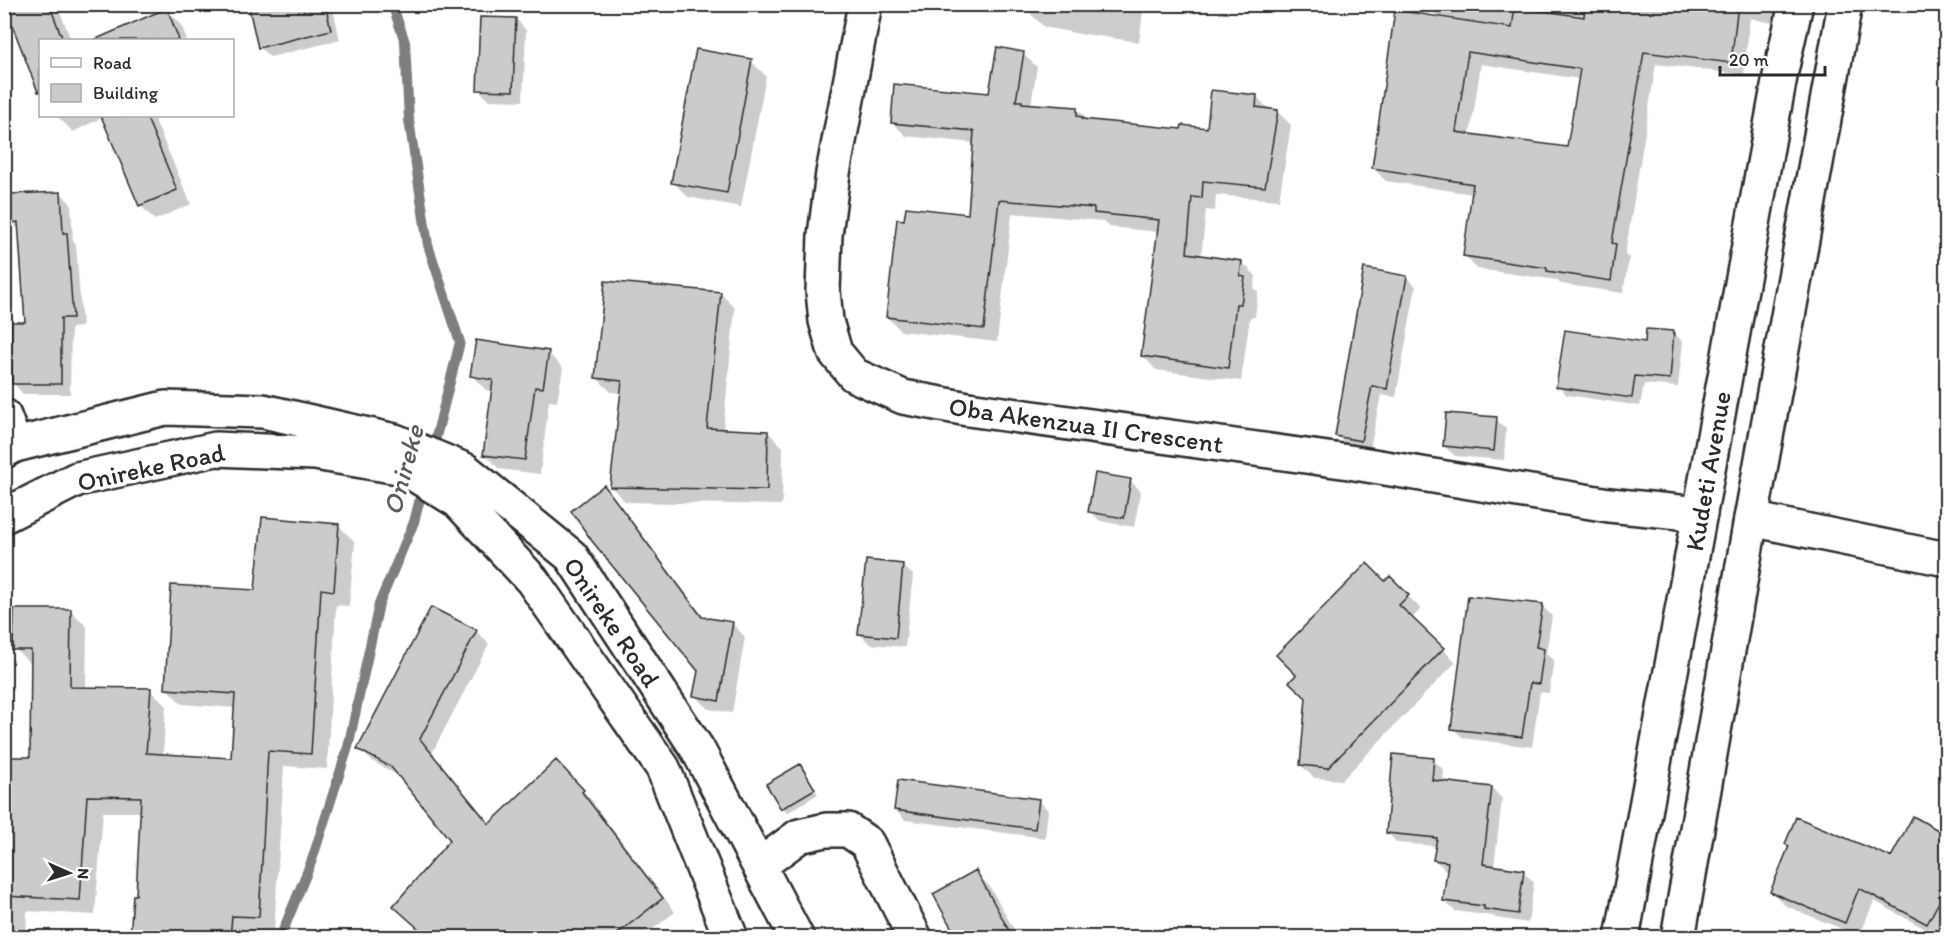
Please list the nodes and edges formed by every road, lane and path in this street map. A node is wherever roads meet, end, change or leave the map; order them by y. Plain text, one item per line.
1 (865, 4) edge
2 (1796, 4) edge
3 (1845, 4) edge
4 (8, 438) edge
5 (406, 458) junction
6 (449, 479) junction
7 (1700, 514) junction
8 (4, 516) edge
9 (1751, 519) junction
10 (1947, 559) edge
11 (698, 750) junction
12 (663, 768) junction
13 (760, 865) junction
14 (731, 938) edge
15 (797, 938) edge
16 (915, 938) edge
17 (1622, 938) edge
18 (1678, 938) edge

1 - 7 main road, Oba Akenzua II Crescent
2 - 7 main road, Kudeti Avenue
3 - 9 main road, Kudeti Avenue
4 - 5 main road, Onireke Road
5 - 6 main road, Onireke Road
5 - 8 main road, Onireke Road
6 - 11 main road, Onireke Road
6 - 12 main road, Onireke Road
7 - 17 main road, Kudeti Avenue
9 - 10 main road
9 - 18 main road, Kudeti Avenue
11 - 12 main road
11 - 13 main road, Onireke Road
12 - 14 main road, Onireke Road
13 - 15 main road, Onireke Road
13 - 16 main road

